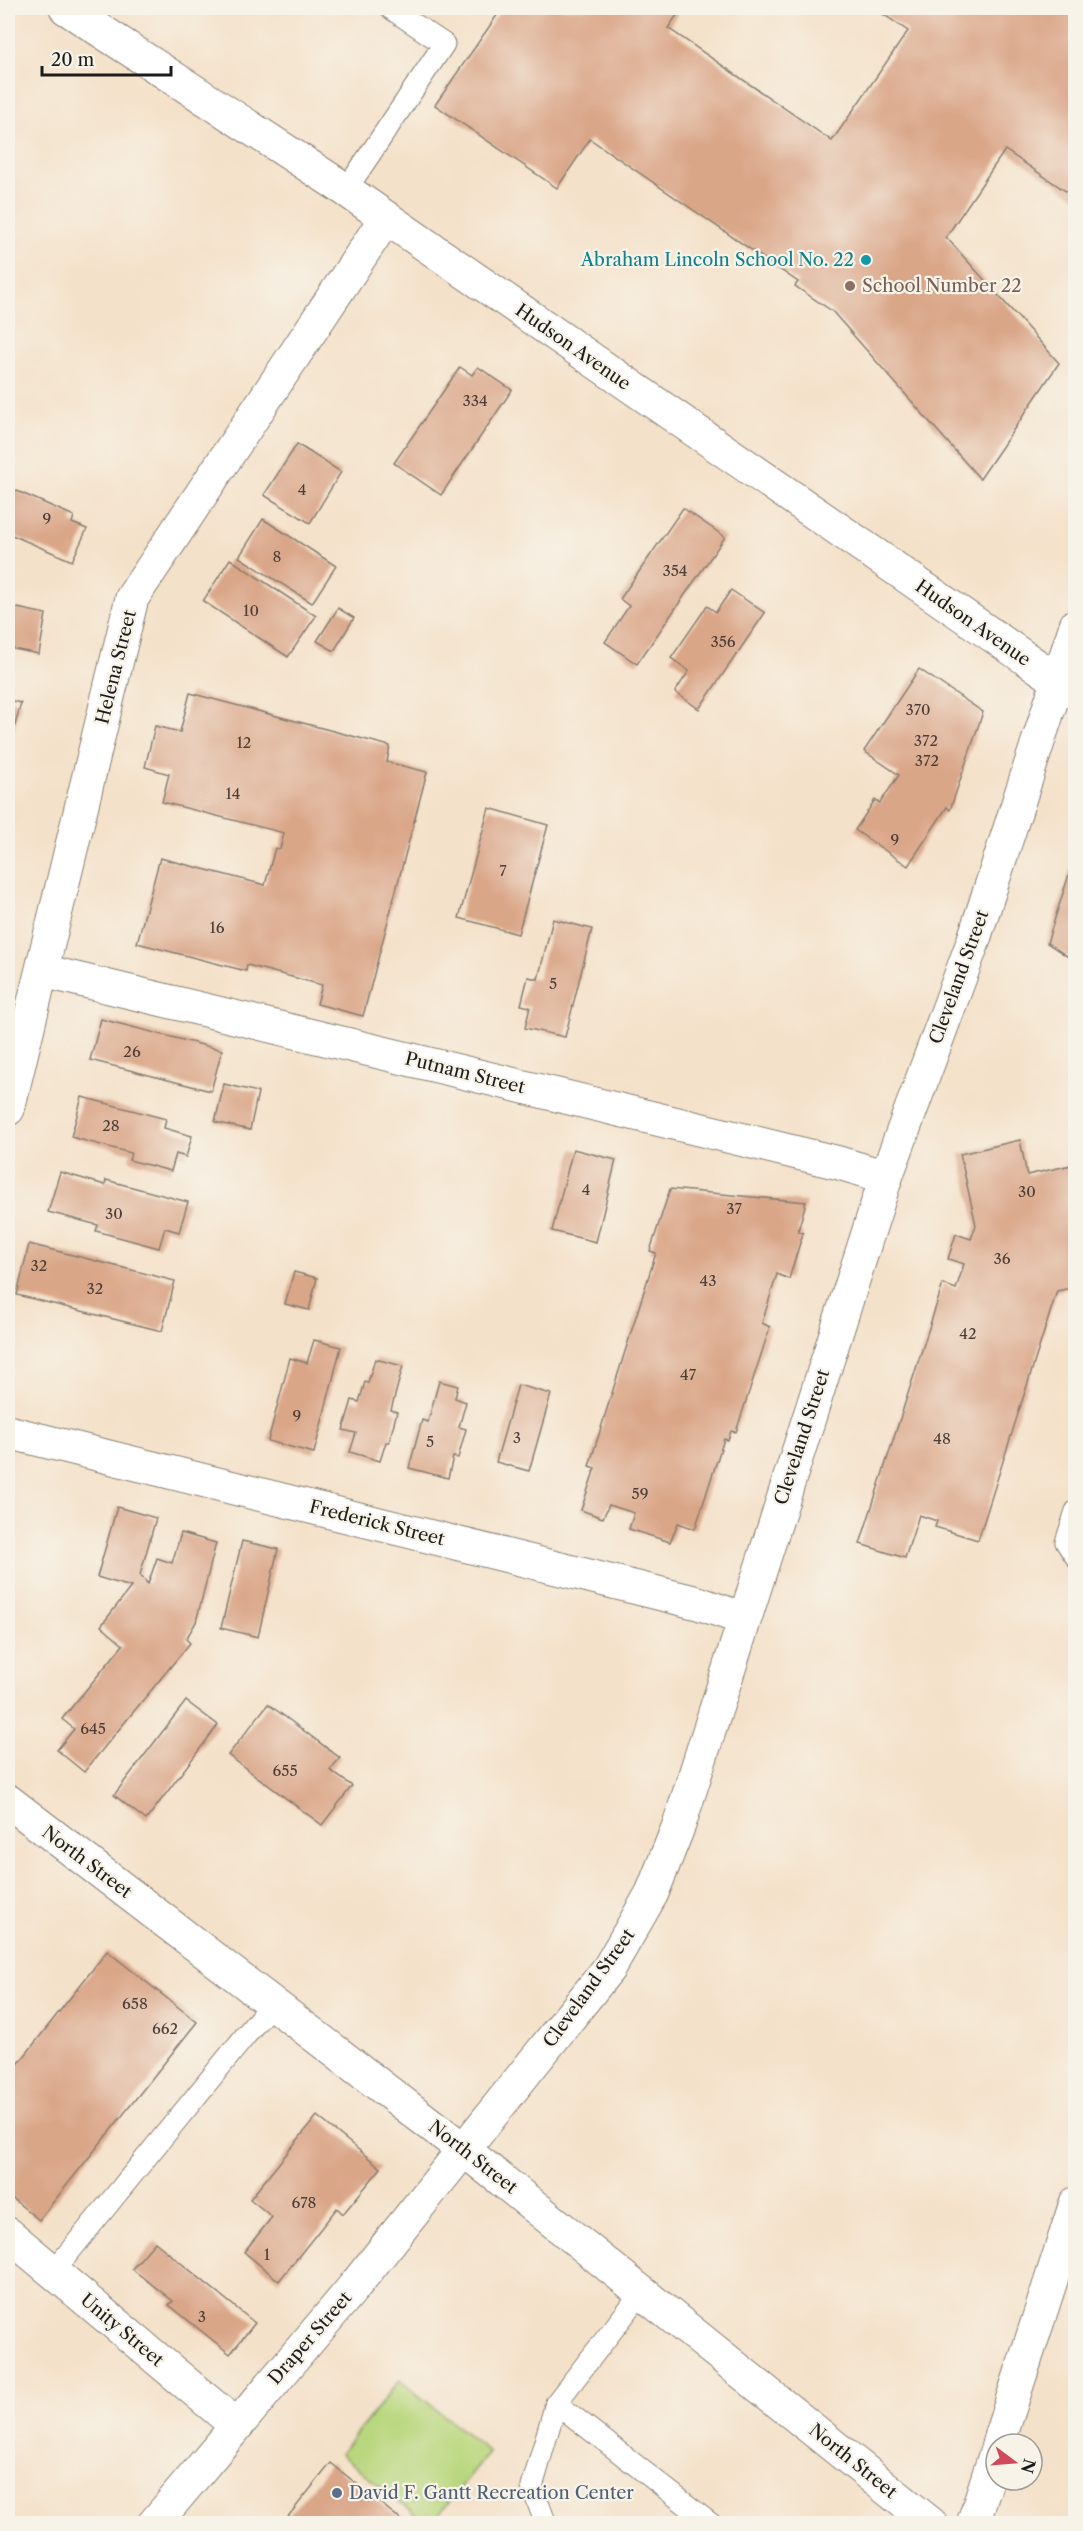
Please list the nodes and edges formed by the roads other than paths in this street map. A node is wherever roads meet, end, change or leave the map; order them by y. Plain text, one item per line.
1 (66, 8) edge
2 (402, 11) edge
3 (346, 190) junction
4 (386, 218) junction
5 (1076, 626) edge
6 (1066, 687) edge
7 (43, 971) junction
8 (8, 1109) edge
9 (886, 1177) junction
10 (8, 1432) edge
11 (1076, 1511) edge
12 (1076, 1557) edge
13 (744, 1619) junction
14 (8, 1800) edge
15 (272, 2003) junction
16 (465, 2150) junction
17 (1076, 2203) edge
18 (8, 2234) edge
19 (53, 2272) junction
20 (642, 2292) junction
21 (556, 2403) junction
22 (236, 2425) junction
23 (1002, 2432) edge
24 (984, 2489) edge
25 (154, 2523) edge
26 (546, 2523) edge
27 (711, 2523) edge
28 (931, 2523) edge
29 (973, 2523) edge

1 - 3 street, Hudson Avenue
2 - 3 lane
3 - 4 street, Hudson Avenue
4 - 6 street, Hudson Avenue
4 - 7 street, Helena Street
5 - 6 street, Cleveland Street
6 - 9 street, Cleveland Street
7 - 8 street, Helena Street
7 - 9 street, Putnam Street
9 - 13 street, Cleveland Street
10 - 13 street, Frederick Street
11 - 12 lane
13 - 16 street, Cleveland Street
14 - 15 street, North Street
15 - 16 street, North Street
15 - 19 lane
16 - 20 street, North Street
16 - 22 street, Draper Street
17 - 23 street
18 - 19 street, Unity Street
19 - 22 street, Unity Street
20 - 21 lane
20 - 28 street, North Street
21 - 26 lane
21 - 27 lane
22 - 25 street, Draper Street
24 - 29 street

